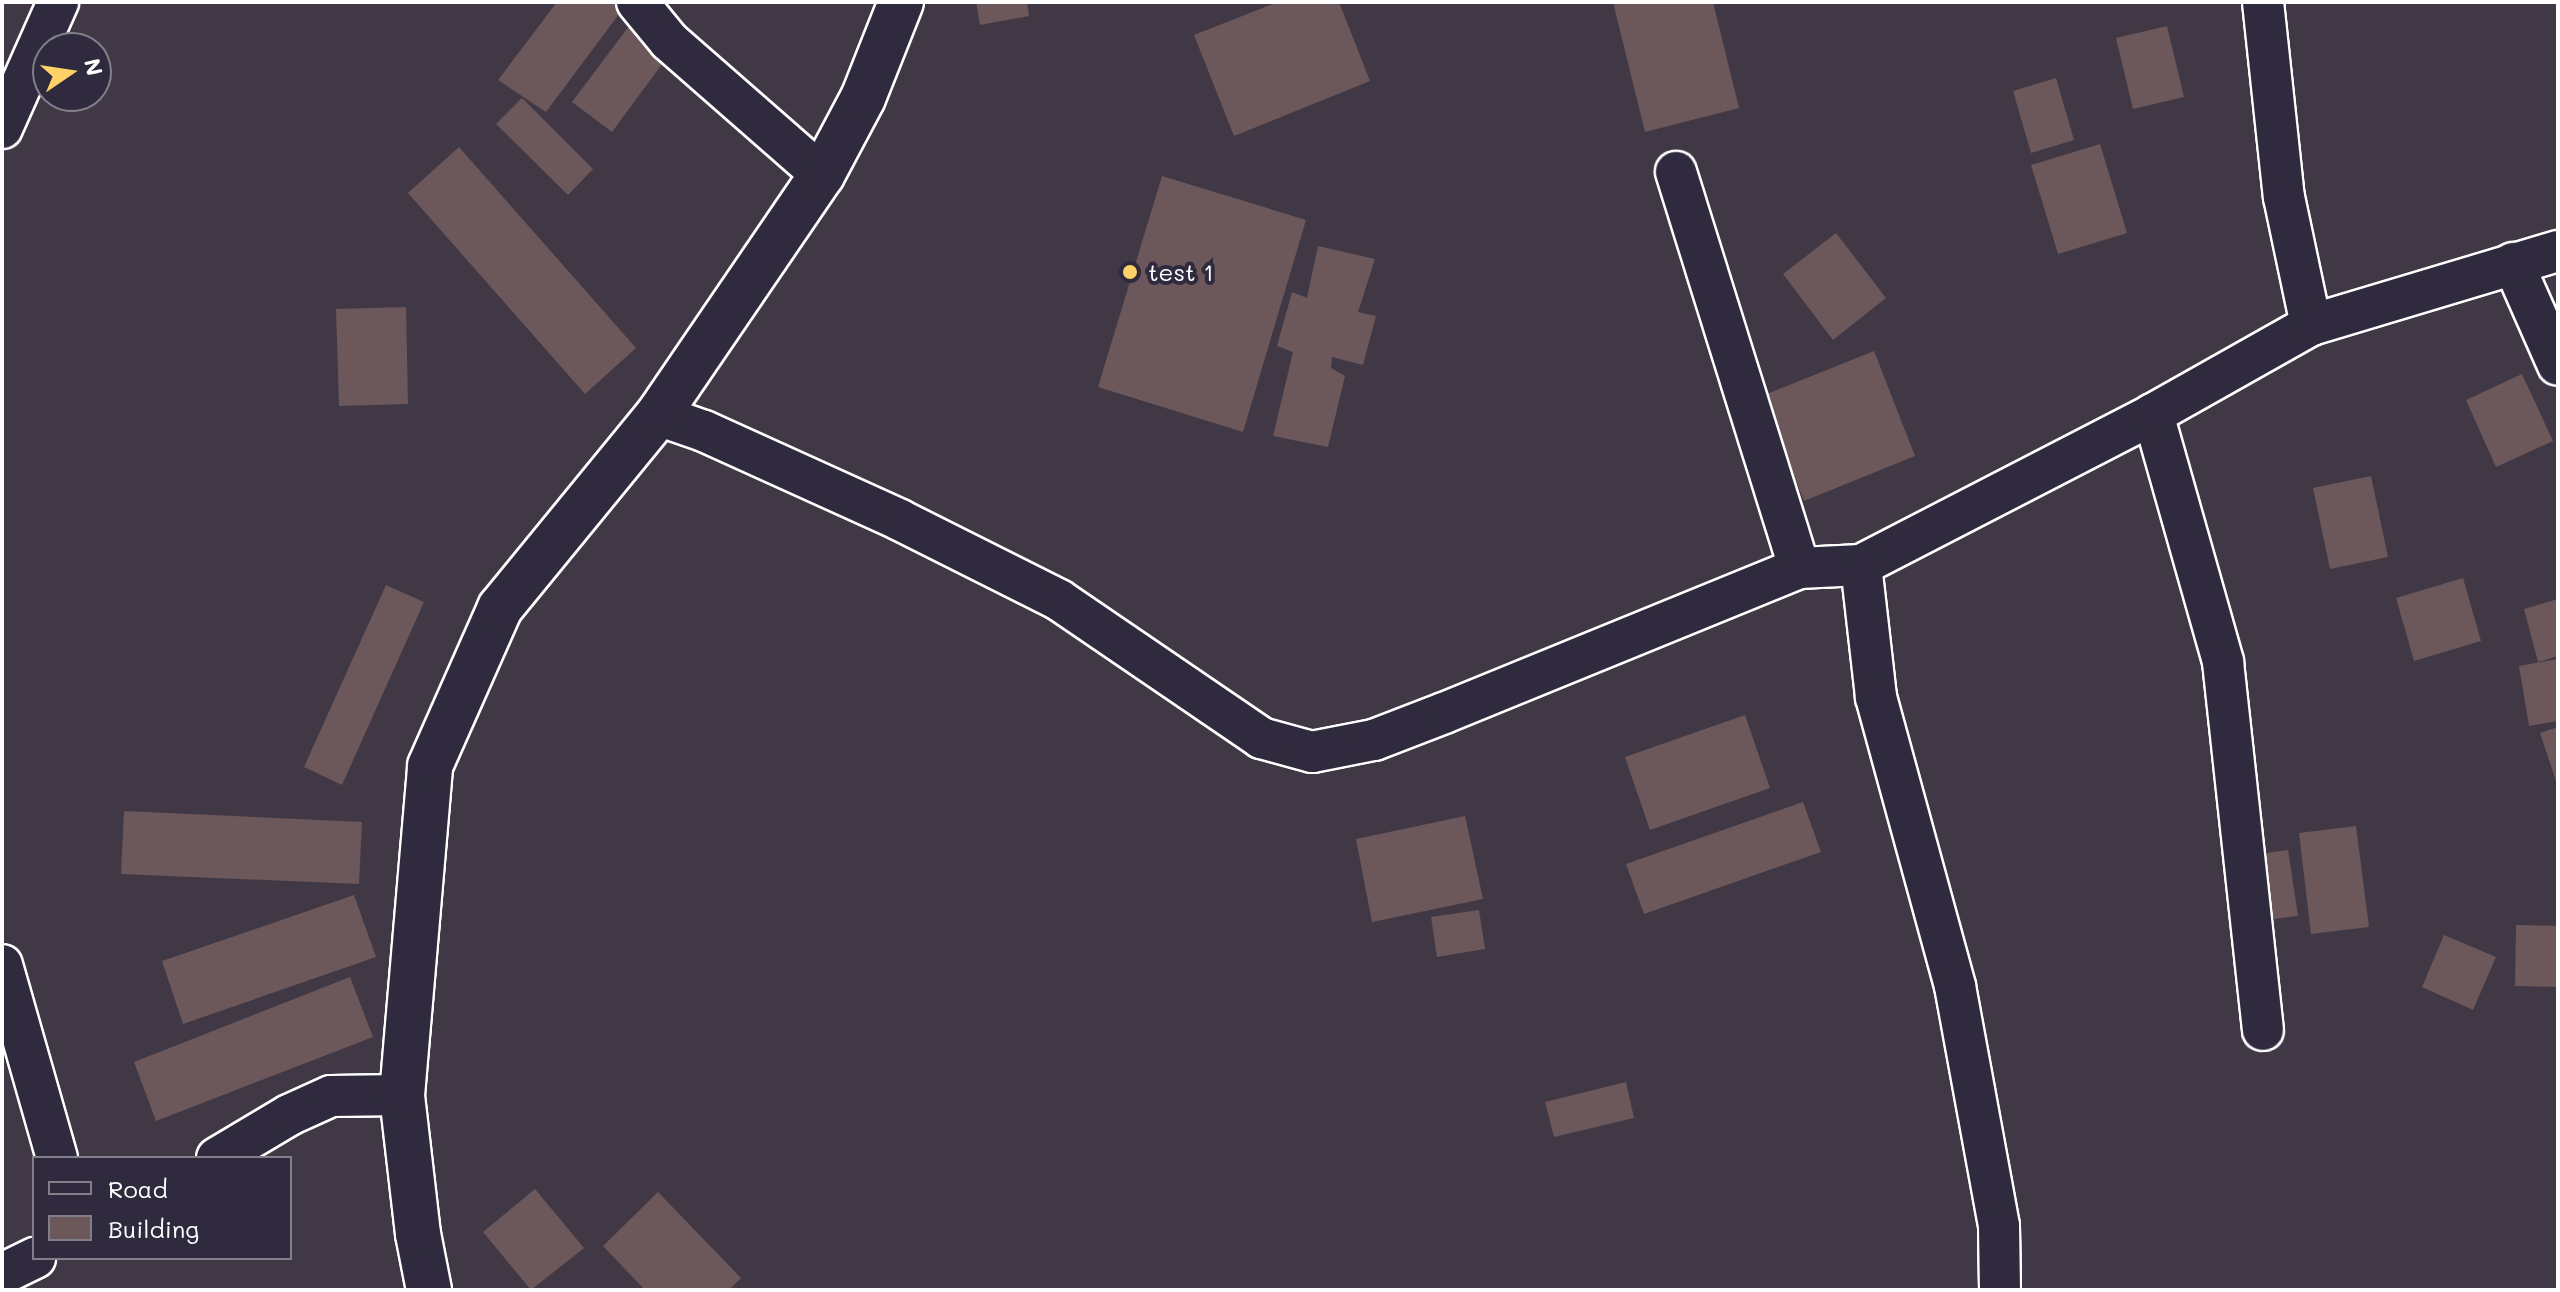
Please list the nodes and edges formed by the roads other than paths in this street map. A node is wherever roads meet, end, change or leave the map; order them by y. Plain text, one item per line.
1 (58, 2) edge
2 (637, 2) edge
3 (901, 2) edge
4 (2263, 2) edge
5 (2, 128) edge
6 (1676, 172) dead end
7 (822, 175) junction
8 (2558, 251) edge
9 (2513, 263) junction
10 (2311, 325) junction
11 (2558, 365) edge
12 (2153, 414) junction
13 (658, 415) junction
14 (1861, 565) junction
15 (1799, 568) junction
16 (2, 965) edge
17 (2263, 1030) dead end
18 (402, 1095) junction
19 (56, 1156) edge
20 (220, 1156) edge
21 (429, 1290) edge
22 (2000, 1290) edge

1 - 5 street
2 - 7 street
3 - 7 street
4 - 10 street
6 - 15 street
7 - 13 street
8 - 9 street
9 - 10 street
9 - 11 street
10 - 12 street
12 - 14 street
12 - 17 street
13 - 15 street
13 - 18 street
14 - 15 street
14 - 22 street
16 - 19 street
18 - 20 street
18 - 21 street

